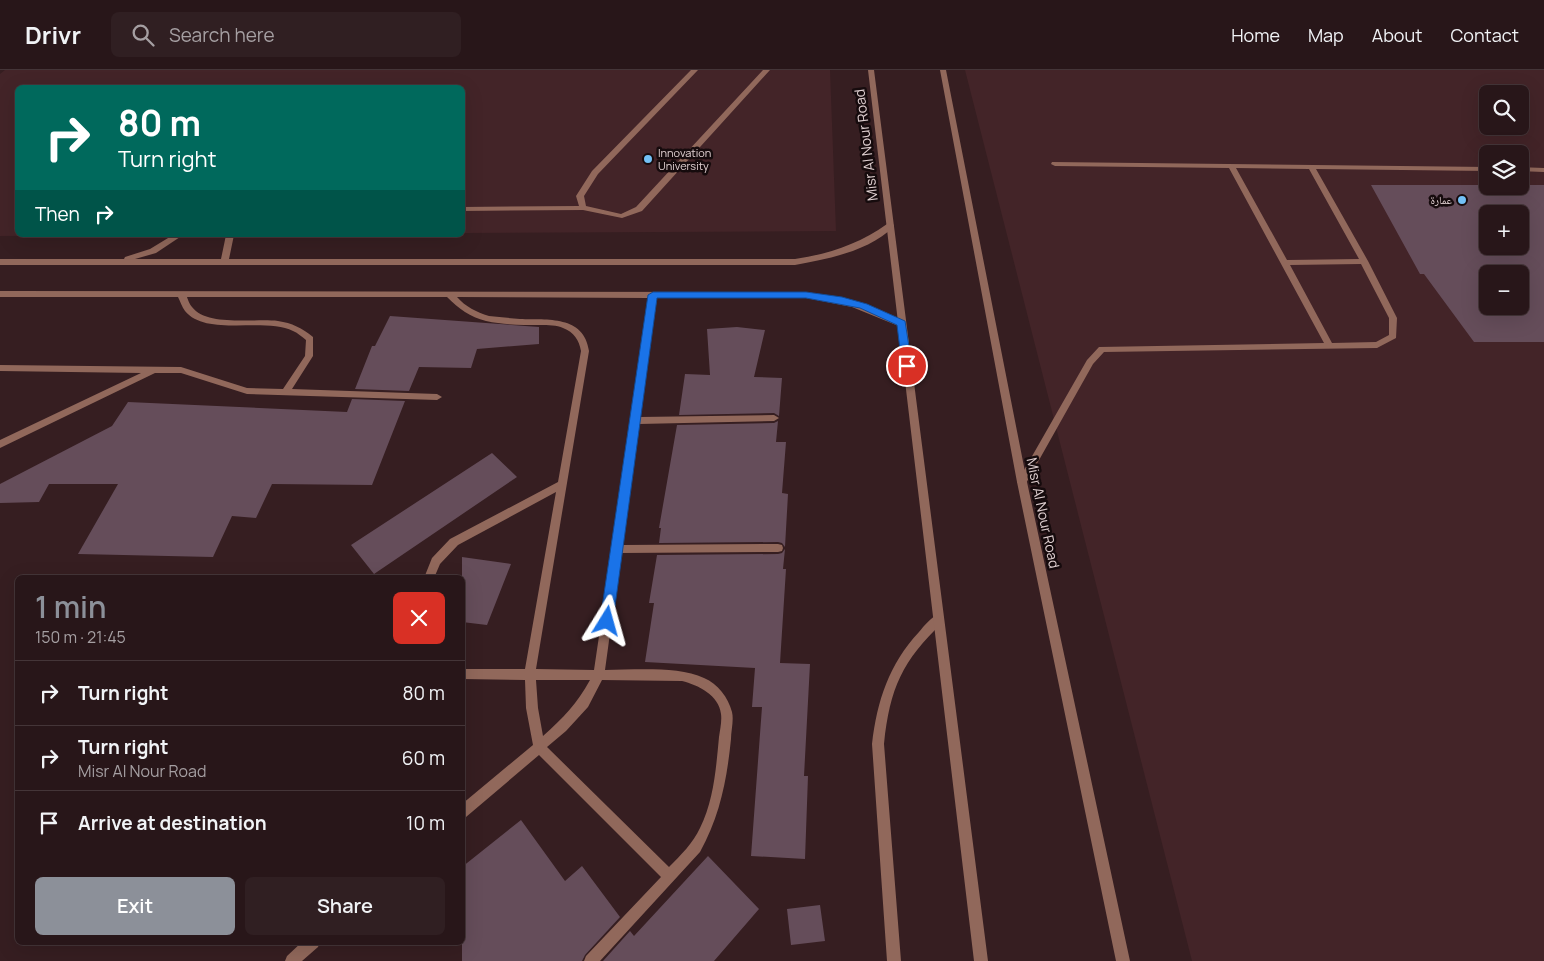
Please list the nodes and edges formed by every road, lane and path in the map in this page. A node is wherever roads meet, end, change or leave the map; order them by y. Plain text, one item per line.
1 (695, 70) edge
2 (767, 70) edge
3 (871, 70) edge
4 (943, 70) edge
5 (1054, 164) dead end
6 (1231, 166) junction
7 (1312, 167) junction
8 (1479, 169) edge
9 (1529, 170) edge
10 (1544, 170) edge
11 (583, 208) junction
12 (465, 209) edge
13 (890, 226) junction
14 (176, 237) edge
15 (230, 237) edge
16 (1364, 261) junction
17 (0, 262) edge
18 (122, 262) junction
19 (224, 262) junction
20 (1284, 263) junction
21 (0, 294) edge
22 (181, 294) junction
23 (450, 295) junction
24 (653, 295) junction
25 (901, 324) junction
26 (1330, 346) junction
27 (0, 368) edge
28 (155, 370) junction
29 (285, 393) junction
30 (437, 397) dead end
31 (774, 418) dead end
32 (635, 421) junction
33 (0, 444) edge
34 (1022, 482) junction
35 (563, 484) junction
36 (778, 548) dead end
37 (617, 549) junction
38 (430, 575) edge
39 (939, 619) junction
40 (465, 674) edge
41 (530, 674) junction
42 (599, 675) junction
43 (539, 747) junction
44 (465, 810) edge
45 (670, 877) junction
46 (310, 945) edge
47 (292, 961) edge
48 (591, 961) edge
49 (894, 961) edge
50 (981, 961) edge
51 (1123, 961) edge

1 - 11 street
2 - 11 street
3 - 13 street, Misr Al Nour Road
4 - 34 street, Misr Al Nour Road
5 - 6 street
6 - 7 street
6 - 20 street
7 - 8 street
7 - 16 street
9 - 10 street
11 - 12 street
13 - 19 street
13 - 25 street, Misr Al Nour Road
14 - 18 street
15 - 19 street
16 - 20 street
16 - 26 street
17 - 18 street
18 - 19 street
20 - 26 street
21 - 22 street
22 - 23 street
22 - 29 street
23 - 24 street
23 - 35 street
24 - 25 street
24 - 32 street
25 - 39 street, Misr Al Nour Road
26 - 34 street
27 - 28 street
28 - 29 street
28 - 33 street
29 - 30 street
31 - 32 street
32 - 37 street
34 - 51 street, Misr Al Nour Road
35 - 38 street
35 - 41 street
36 - 37 street
37 - 42 street
39 - 49 street
39 - 50 street, Misr Al Nour Road
40 - 41 street
41 - 42 street
41 - 43 street
42 - 43 street
42 - 45 street
43 - 44 street
43 - 45 street
45 - 48 street
46 - 47 street

